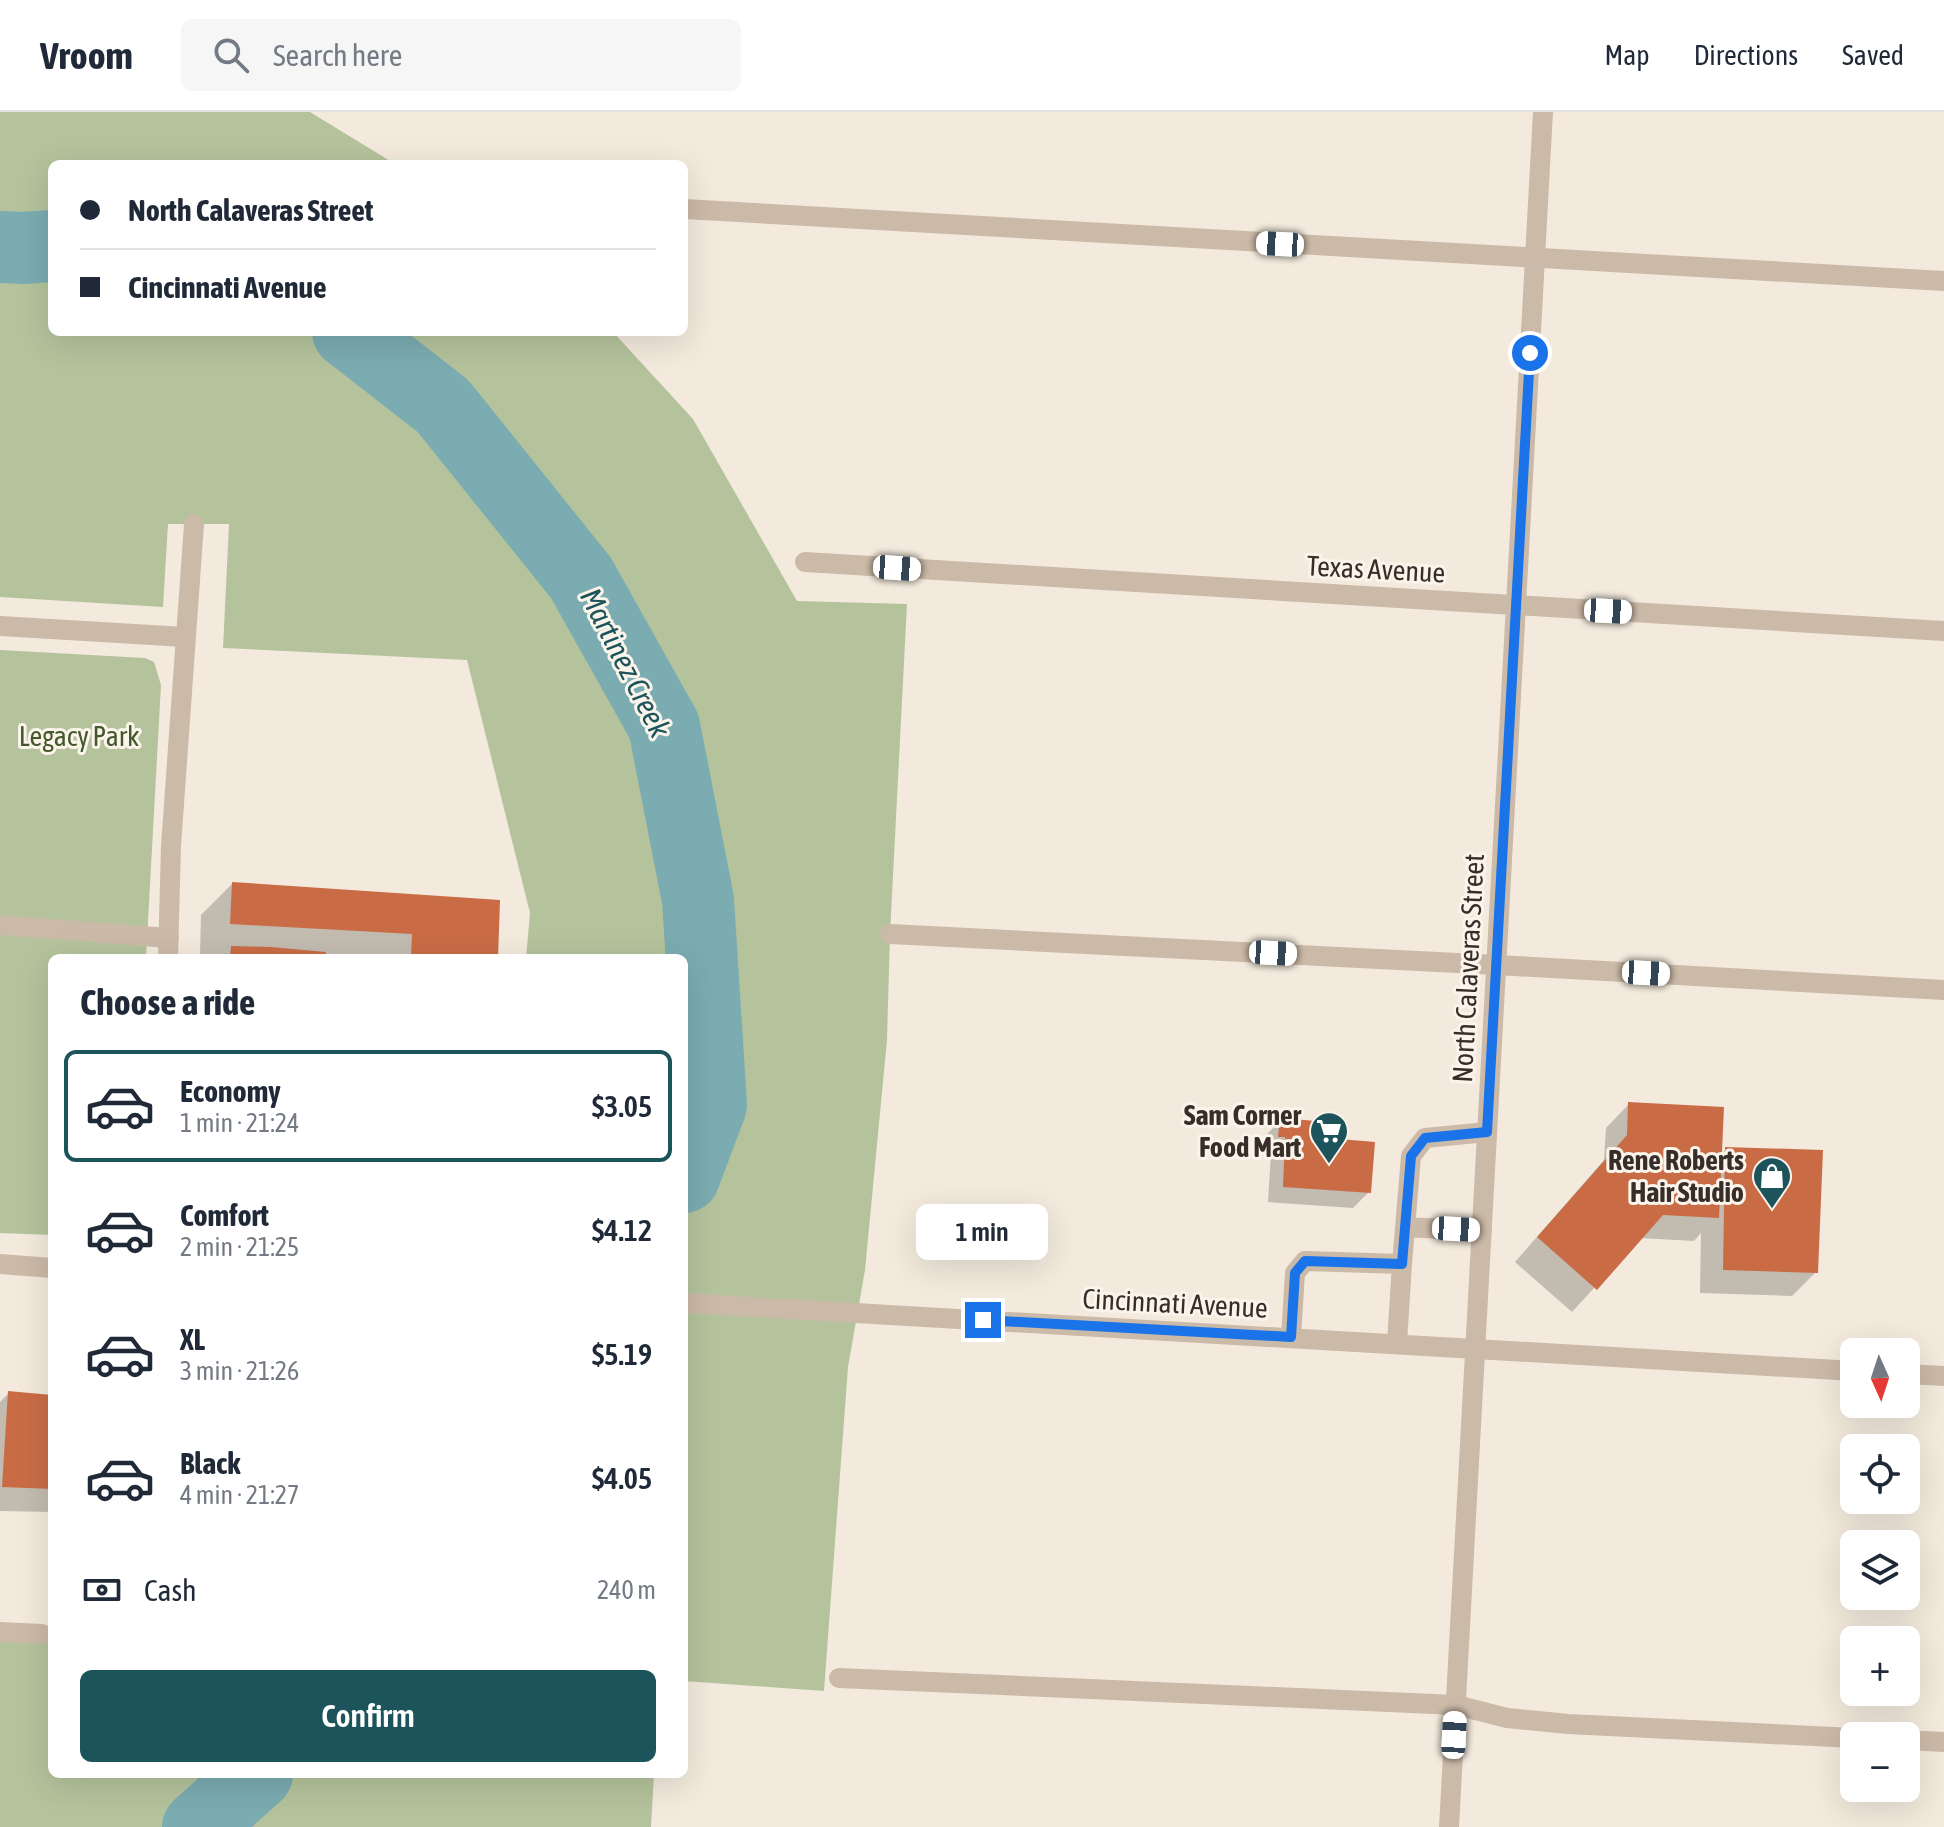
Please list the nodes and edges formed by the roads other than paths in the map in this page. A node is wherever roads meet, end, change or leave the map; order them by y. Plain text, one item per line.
1 (1543, 112) edge
2 (688, 209) edge
3 (1535, 258) junction
4 (1944, 281) edge
5 (194, 524) dead end
6 (805, 562) dead end
7 (1517, 605) junction
8 (0, 626) edge
9 (1944, 631) edge
10 (185, 637) junction
11 (0, 925) edge
12 (890, 934) dead end
13 (169, 948) edge
14 (1497, 965) junction
15 (1944, 990) edge
16 (1487, 1132) junction
17 (1405, 1227) junction
18 (1482, 1231) junction
19 (0, 1264) edge
20 (1402, 1264) junction
21 (48, 1268) edge
22 (688, 1303) edge
23 (1291, 1337) junction
24 (1397, 1343) junction
25 (1475, 1348) junction
26 (1840, 1370) edge
27 (1920, 1375) edge
28 (1944, 1376) edge
29 (0, 1632) edge
30 (42, 1634) dead end
31 (839, 1678) dead end
32 (1456, 1705) junction
33 (1840, 1737) edge
34 (1920, 1741) edge
35 (1944, 1742) edge
36 (1449, 1827) edge

1 - 3 street, North Calaveras Street
2 - 3 street
3 - 4 street
3 - 7 street, North Calaveras Street
5 - 10 street
6 - 7 street, Texas Avenue
7 - 9 street, Texas Avenue
7 - 14 street, North Calaveras Street
8 - 10 street
10 - 13 street
11 - 13 street
12 - 14 street
14 - 15 street
14 - 16 street, North Calaveras Street
16 - 17 street
16 - 18 street, North Calaveras Street
17 - 18 street
17 - 20 street
18 - 25 street, North Calaveras Street
19 - 21 street
20 - 23 street
20 - 24 street
22 - 23 street, Cincinnati Avenue
23 - 24 street, Cincinnati Avenue
24 - 25 street, Cincinnati Avenue
25 - 26 street, Cincinnati Avenue
25 - 32 street, North Calaveras Street
27 - 28 street
29 - 30 street
31 - 32 street
32 - 33 street
32 - 36 street, North Calaveras Street
34 - 35 street

